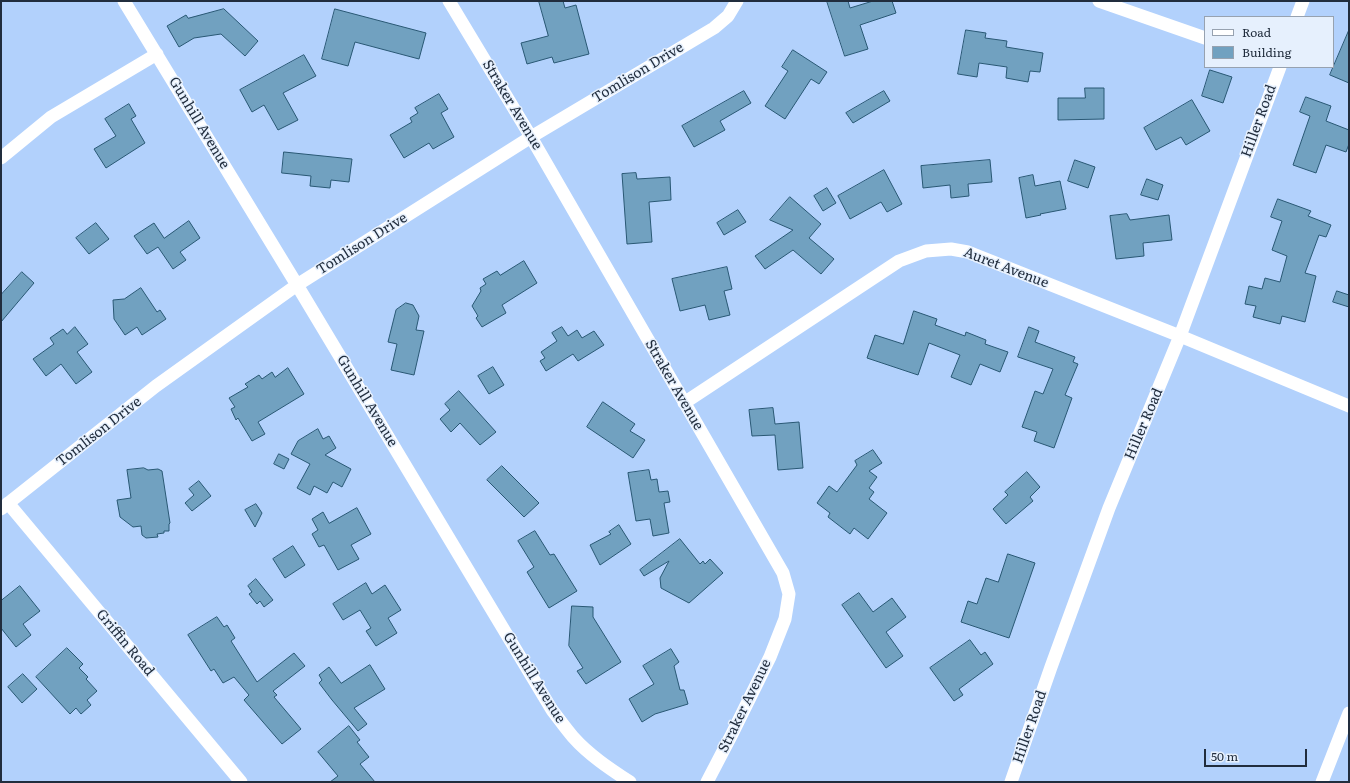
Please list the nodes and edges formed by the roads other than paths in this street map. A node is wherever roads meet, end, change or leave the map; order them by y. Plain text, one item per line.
1 (124, 1) edge
2 (449, 1) edge
3 (737, 1) edge
4 (1099, 1) edge
5 (1303, 1) edge
6 (1297, 16) edge
7 (1204, 38) edge
8 (157, 54) junction
9 (1280, 68) edge
10 (532, 137) junction
11 (1, 158) edge
12 (297, 285) junction
13 (1180, 336) junction
14 (684, 404) junction
15 (1349, 406) edge
16 (5, 506) edge
17 (1349, 713) edge
18 (241, 782) edge
19 (630, 782) edge
20 (707, 782) edge
21 (1010, 782) edge
22 (1322, 782) edge

1 - 8 street, Gunhill Avenue
2 - 10 street, Straker Avenue
3 - 10 street, Tomlison Drive
4 - 7 street
5 - 6 street
8 - 11 street
8 - 12 street, Gunhill Avenue
9 - 13 street, Hiller Road
10 - 12 street, Tomlison Drive
10 - 14 street, Straker Avenue
12 - 16 street, Tomlison Drive
12 - 19 street, Gunhill Avenue
13 - 14 street, Auret Avenue
13 - 15 street, Auret Avenue
13 - 21 street, Hiller Road
14 - 20 street, Straker Avenue
16 - 18 street, Griffin Road
17 - 22 street

